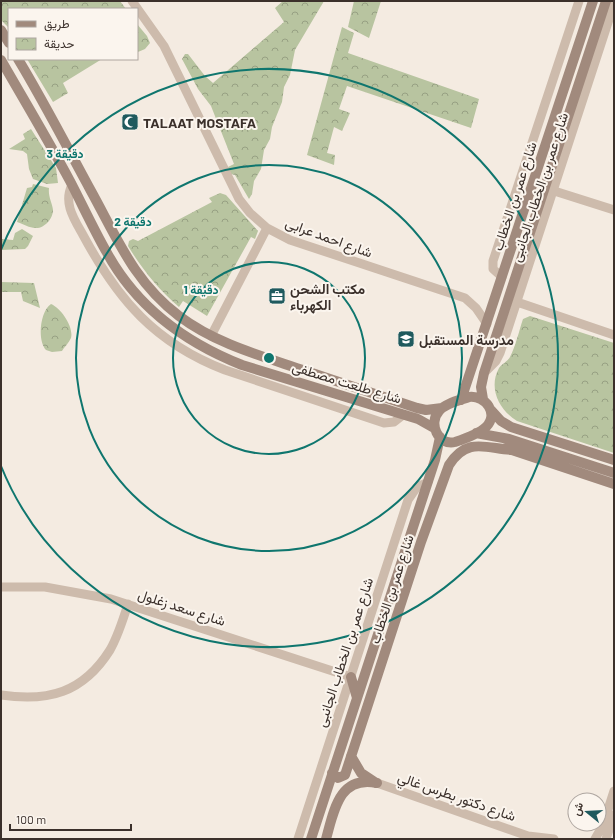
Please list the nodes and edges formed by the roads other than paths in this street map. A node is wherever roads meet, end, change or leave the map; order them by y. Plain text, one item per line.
1 (579, 1) edge
2 (593, 1) edge
3 (606, 1) edge
4 (614, 4) edge
5 (138, 9) edge
6 (585, 26) junction
7 (1, 30) edge
8 (597, 30) junction
9 (8, 41) edge
10 (1, 60) edge
11 (19, 60) edge
12 (72, 185) junction
13 (548, 190) junction
14 (614, 210) edge
15 (267, 228) junction
16 (502, 277) junction
17 (517, 302) junction
18 (487, 324) junction
19 (614, 335) edge
20 (212, 336) junction
21 (484, 373) junction
22 (330, 379) junction
23 (327, 391) junction
24 (483, 399) junction
25 (461, 400) junction
26 (442, 408) junction
27 (491, 410) junction
28 (403, 414) junction
29 (434, 428) junction
30 (476, 433) junction
31 (440, 437) junction
32 (464, 438) junction
33 (512, 450) junction
34 (614, 460) edge
35 (614, 474) edge
36 (428, 482) junction
37 (614, 484) edge
38 (1, 586) edge
39 (128, 604) junction
40 (351, 677) junction
41 (1, 695) edge
42 (357, 698) junction
43 (352, 756) junction
44 (332, 773) junction
45 (377, 783) junction
46 (614, 791) edge
47 (614, 815) edge
48 (530, 837) edge
49 (298, 839) edge
50 (311, 839) edge
51 (326, 839) edge
52 (554, 839) edge
53 (595, 839) edge
54 (606, 839) edge

1 - 16 street, شارع عمر بن الخطاب الجانبى
2 - 6 street, شارع عمر بن الخطاب
3 - 8 street, شارع عمر بن الخطاب
4 - 13 street, شارع عمر بن الخطاب الجانبى
5 - 15 street, شارع احمد عرابى
6 - 8 street
6 - 16 street, شارع عمر بن الخطاب
7 - 9 street
8 - 13 street, شارع عمر بن الخطاب
10 - 12 street, شارع طلعت مصطفى
11 - 20 street, شارع طلعت مصطفى
12 - 23 street, شارع طلعت مصطفى
12 - 28 street
13 - 14 street
13 - 17 street, شارع عمر بن الخطاب الجانبى
13 - 21 street, شارع عمر بن الخطاب
15 - 18 street, شارع احمد عرابى
15 - 20 street
16 - 18 street, شارع عمر بن الخطاب
17 - 19 street
17 - 21 street, شارع عمر بن الخطاب الجانبى
18 - 25 street, شارع عمر بن الخطاب
20 - 22 street, شارع طلعت مصطفى
21 - 24 street, شارع عمر بن الخطاب
22 - 23 street
22 - 26 street, شارع طلعت مصطفى
23 - 28 street, شارع طلعت مصطفى
24 - 25 street
24 - 27 street
25 - 26 street
26 - 29 street
27 - 30 street
27 - 34 street
28 - 29 street, شارع طلعت مصطفى
29 - 31 street
30 - 32 street
30 - 35 street
31 - 32 street
31 - 36 street, شارع عمر بن الخطاب
32 - 33 street
33 - 37 street
33 - 43 street, شارع عمر بن الخطاب
36 - 40 street, شارع عمر بن الخطاب الجانبى
36 - 42 street, شارع عمر بن الخطاب
38 - 39 street, شارع سعد زغلول
39 - 40 street, شارع سعد زغلول
39 - 41 street
40 - 42 street
40 - 49 street, شارع عمر بن الخطاب الجانبى
42 - 44 street, شارع عمر بن الخطاب
43 - 44 street, شارع عمر بن الخطاب
43 - 45 street
44 - 50 street, شارع عمر بن الخطاب
45 - 48 street, شارع دكتور بطرس غالي
45 - 51 street
46 - 53 street
47 - 54 street
48 - 52 street, شارع دكتور بطرس غالي

